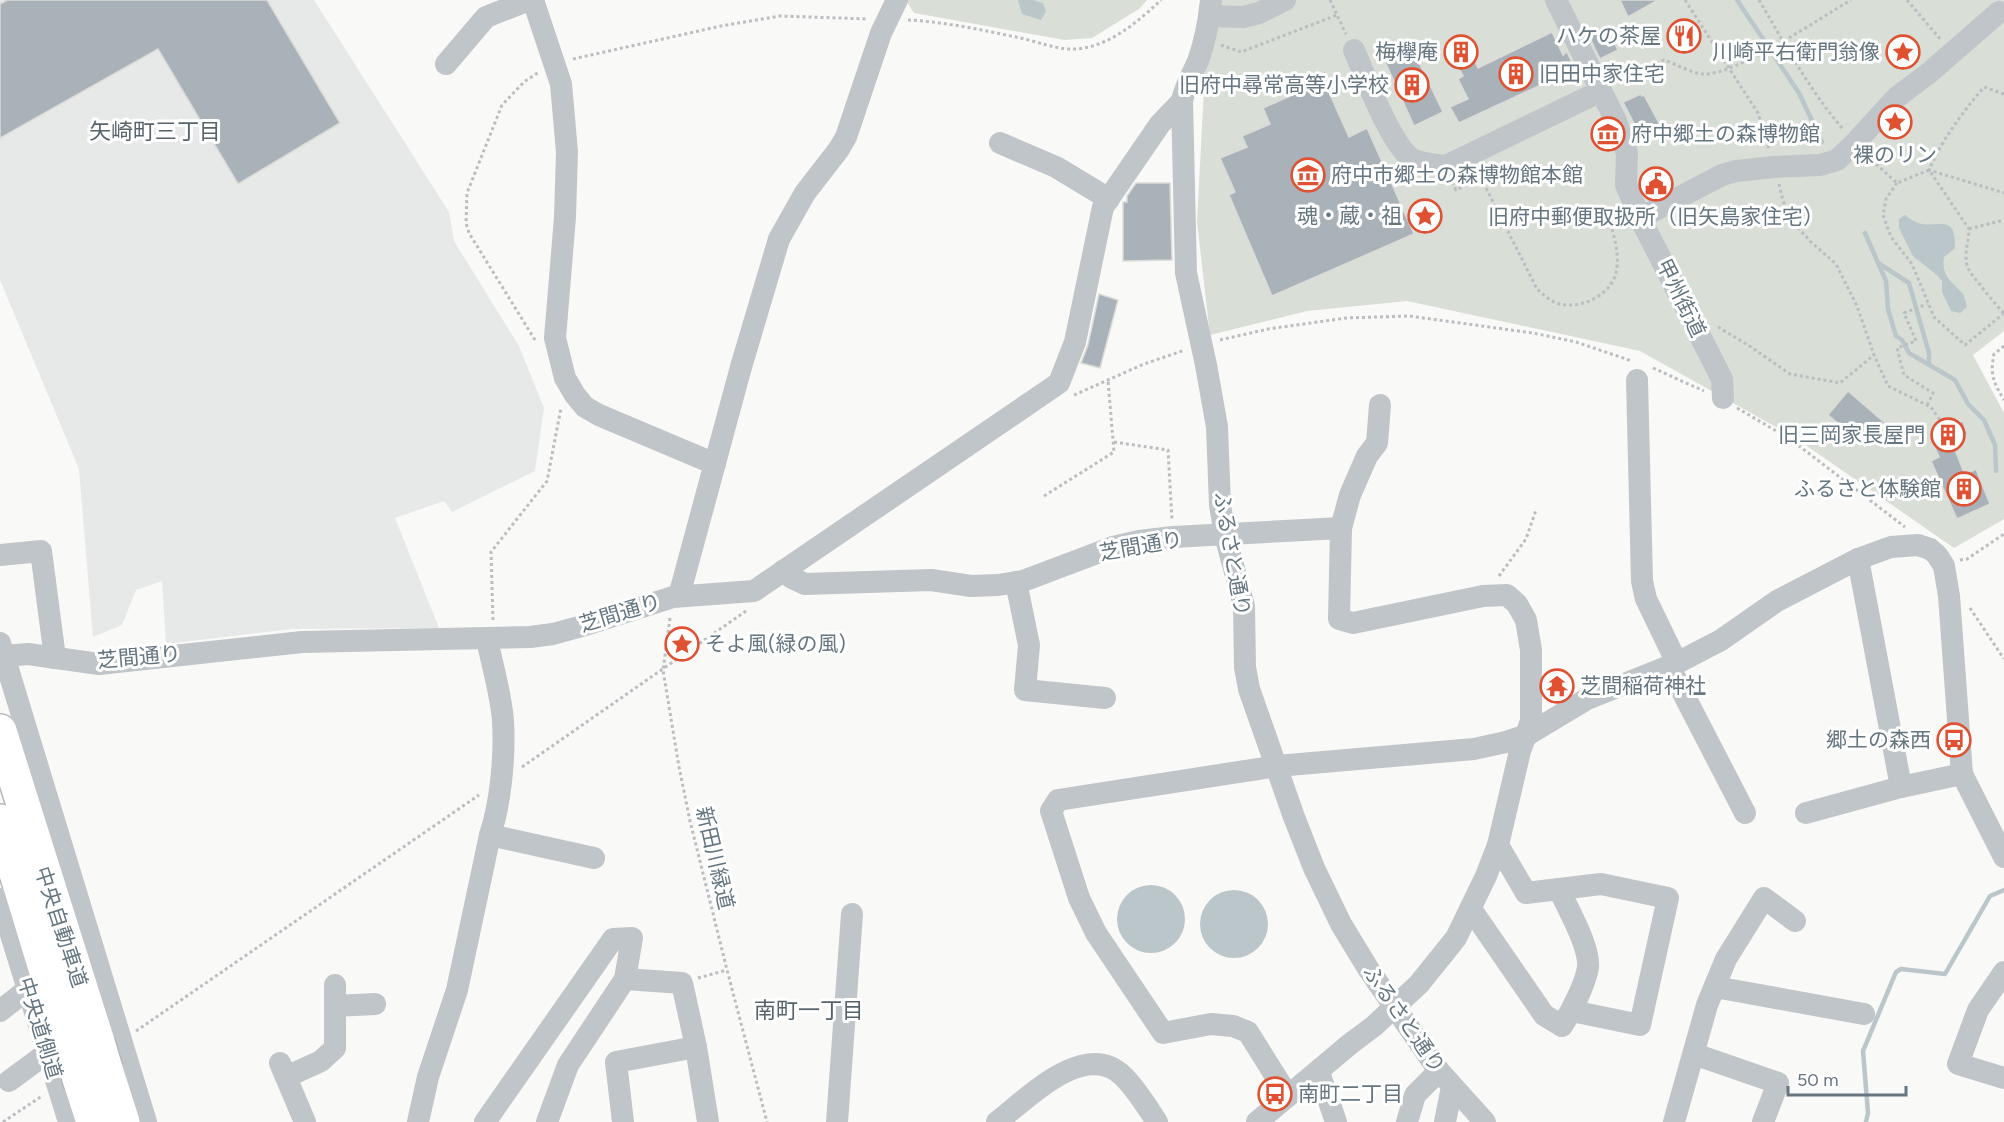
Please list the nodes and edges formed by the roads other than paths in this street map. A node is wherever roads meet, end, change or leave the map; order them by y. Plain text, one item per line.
1 (531, 0) edge
2 (1556, 0) edge
3 (1275, 2) edge
4 (1210, 8) edge
5 (892, 9) edge
6 (1997, 10) edge
7 (1354, 50) road end
8 (446, 64) dead end
9 (1601, 91) junction
10 (1182, 101) junction
11 (1000, 143) dead end
12 (1109, 199) junction
13 (1640, 218) junction
14 (1637, 380) dead end
15 (1723, 398) dead end
16 (1380, 405) dead end
17 (715, 465) junction
18 (1341, 528) junction
19 (1226, 535) junction
20 (0, 555) edge
21 (1858, 559) junction
22 (783, 571) junction
23 (1016, 582) junction
24 (676, 596) junction
25 (491, 639) junction
26 (1, 652) edge
27 (55, 658) junction
28 (1673, 665) junction
29 (1105, 698) dead end
30 (0, 731) edge
31 (1527, 735) junction
32 (1277, 766) junction
33 (1962, 774) junction
34 (1901, 787) junction
35 (1745, 813) dead end
36 (1806, 813) dead end
37 (0, 821) edge
38 (490, 835) junction
39 (1498, 845) junction
40 (2004, 857) edge
41 (594, 858) dead end
42 (1559, 889) junction
43 (1471, 909) junction
44 (1, 911) edge
45 (852, 914) dead end
46 (1795, 921) dead end
47 (2004, 972) edge
48 (625, 979) junction
49 (1714, 987) junction
50 (28, 989) junction
51 (375, 1004) dead end
52 (1396, 1007) junction
53 (0, 1011) edge
54 (1572, 1011) junction
55 (1864, 1014) dead end
56 (696, 1047) junction
57 (47, 1053) junction
58 (1694, 1054) junction
59 (1319, 1072) junction
60 (2004, 1078) edge
61 (1446, 1079) junction
62 (9, 1081) dead end
63 (1288, 1096) junction
64 (69, 1122) edge
65 (93, 1122) edge
66 (123, 1122) edge
67 (146, 1122) edge
68 (305, 1122) edge
69 (418, 1122) edge
70 (485, 1122) edge
71 (547, 1122) edge
72 (623, 1122) edge
73 (708, 1122) edge
74 (837, 1122) edge
75 (997, 1122) edge
76 (1157, 1122) edge
77 (1257, 1122) edge
78 (1336, 1122) edge
79 (1407, 1122) edge
80 (1445, 1122) edge
81 (1485, 1122) edge
82 (1674, 1122) edge
83 (1763, 1122) edge

1 - 8 street
1 - 17 street
2 - 9 street, 甲州街道
3 - 4 street
4 - 10 street, ふるさと通り
5 - 17 street
6 - 13 street
7 - 9 street
9 - 13 street, 甲州街道
10 - 12 street
10 - 19 street, ふるさと通り
11 - 12 street
12 - 22 street
13 - 15 street, 甲州街道
14 - 28 street
16 - 18 street
17 - 24 street
18 - 19 street, 芝間通り
18 - 31 street
19 - 23 street, 芝間通り
19 - 32 street, ふるさと通り
20 - 27 street
21 - 28 street
21 - 33 street
21 - 34 street
22 - 23 street, 芝間通り
22 - 24 street, 芝間通り
23 - 29 street
24 - 25 street, 芝間通り
25 - 27 street, 芝間通り
25 - 38 street
26 - 27 street, 芝間通り
26 - 67 street
28 - 31 street
28 - 35 street
30 - 66 highway, 中央自動車道, bridge
31 - 32 street
31 - 39 street
32 - 52 street, ふるさと通り
32 - 63 street
33 - 34 street
33 - 40 street
34 - 36 street
37 - 65 highway, 中央自動車道, bridge
38 - 41 street
38 - 69 street
39 - 42 street
39 - 43 street
42 - 54 street
42 - 54 street
43 - 52 street
43 - 54 street
44 - 50 street, 中央道側道
45 - 74 street
46 - 49 street
47 - 60 street
48 - 56 street
48 - 70 street
48 - 71 street
49 - 55 street
49 - 58 street
50 - 53 street
50 - 57 street, 中央道側道
51 - 68 street
52 - 59 street
52 - 61 street, ふるさと通り
56 - 72 street
56 - 73 street
57 - 62 street
57 - 64 street, 中央道側道
58 - 82 street
58 - 83 street
59 - 63 street
59 - 78 street
61 - 79 street
61 - 80 street
61 - 81 street, ふるさと通り
63 - 77 street
75 - 76 street

